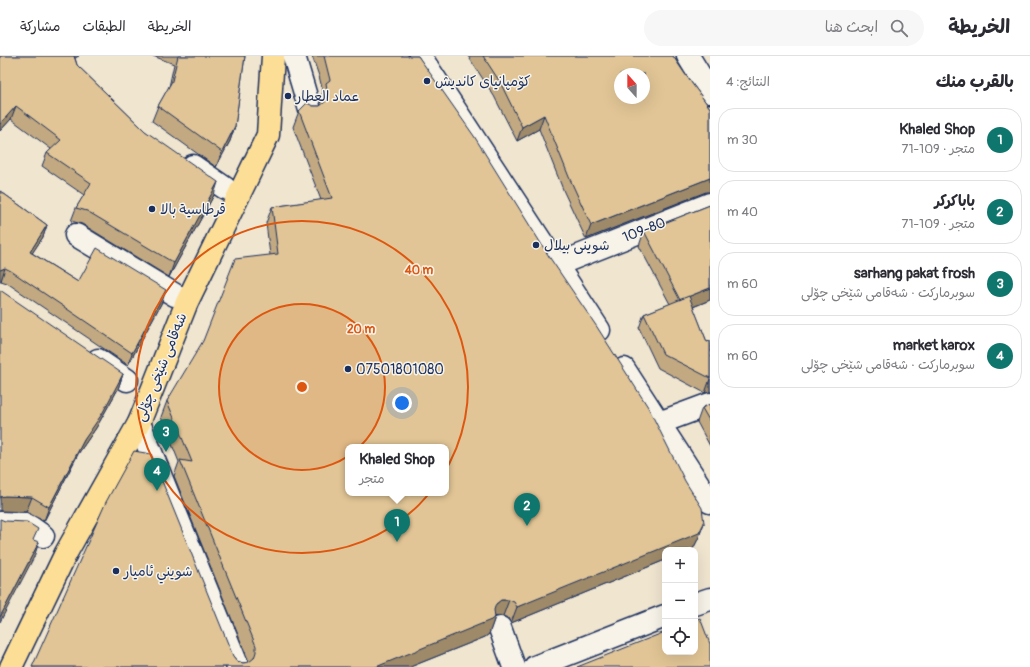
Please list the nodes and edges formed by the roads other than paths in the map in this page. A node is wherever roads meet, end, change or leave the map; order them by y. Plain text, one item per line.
1 (273, 56) edge
2 (294, 56) edge
3 (420, 56) edge
4 (688, 56) edge
5 (710, 92) edge
6 (310, 110) edge
7 (174, 153) edge
8 (224, 188) dead end
9 (710, 204) edge
10 (76, 235) dead end
11 (556, 265) junction
12 (174, 295) dead end
13 (83, 350) edge
14 (126, 380) dead end
15 (710, 404) edge
16 (139, 423) junction
17 (659, 423) junction
18 (710, 502) edge
19 (0, 523) edge
20 (43, 536) dead end
21 (710, 598) edge
22 (698, 603) edge
23 (662, 617) edge
24 (500, 628) dead end
25 (11, 667) edge
26 (238, 667) edge
27 (514, 667) edge
28 (535, 667) edge

1 - 16 main road, شەقامی شێخی چۆلی
2 - 6 street
3 - 11 street
4 - 5 street
7 - 8 street
9 - 11 street, 109-80
10 - 12 street
11 - 17 street
13 - 14 street
15 - 17 street
16 - 25 main road, شەقامی شێخی چۆلی
16 - 26 street
17 - 18 street
19 - 20 street
21 - 22 street
23 - 28 street
24 - 27 street

